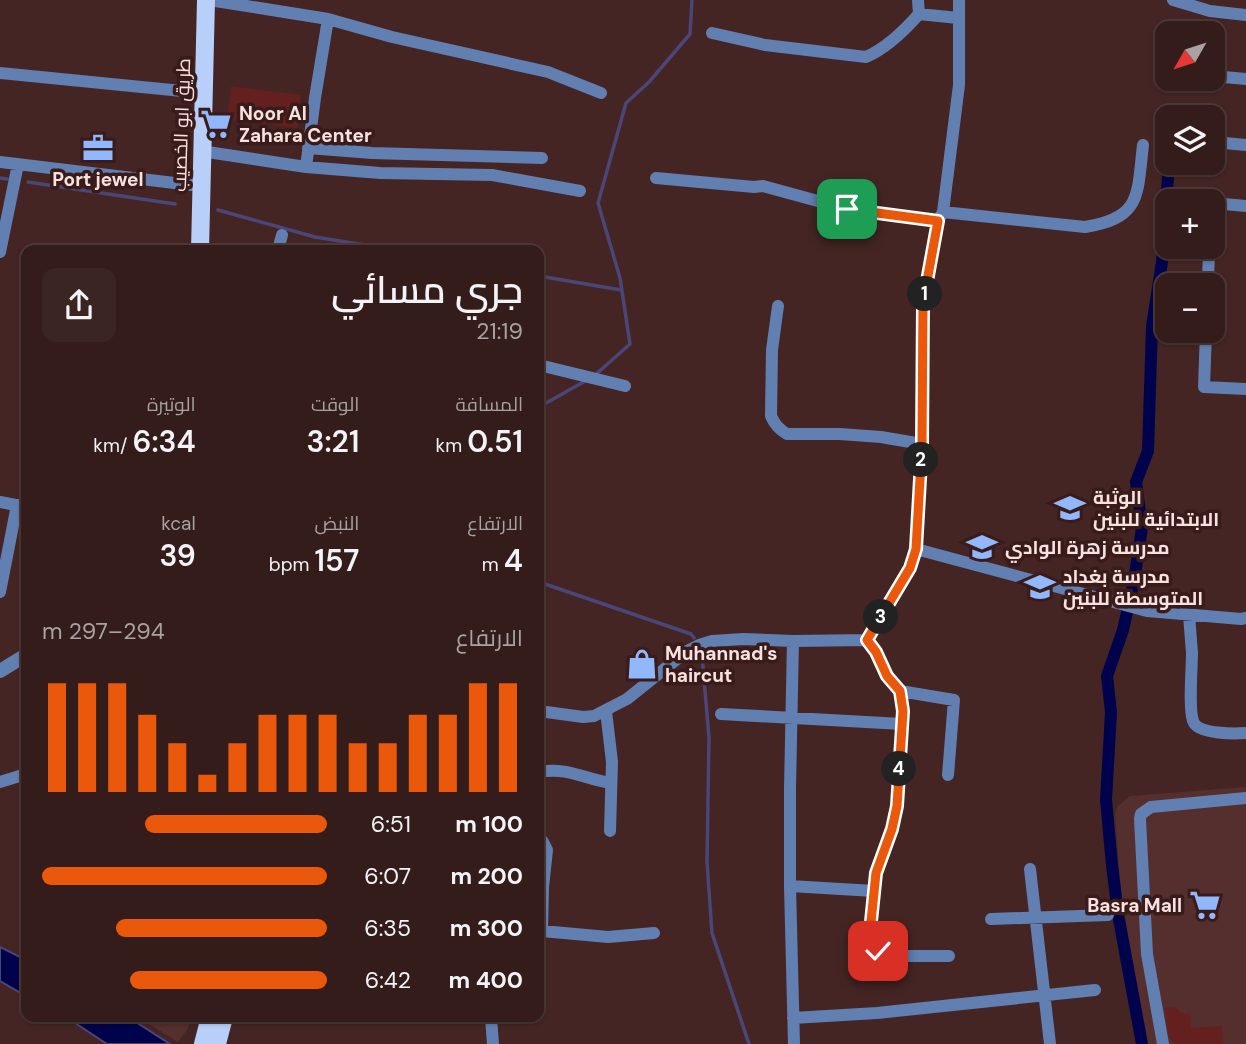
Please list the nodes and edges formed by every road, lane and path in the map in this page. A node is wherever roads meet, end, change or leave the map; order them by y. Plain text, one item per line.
1 (195, 0) edge
2 (208, 0) edge
3 (918, 0) edge
4 (959, 0) edge
5 (1173, 0) edge
6 (919, 14) junction
7 (1246, 15) edge
8 (958, 18) junction
9 (328, 19) junction
10 (712, 33) dead end
11 (0, 73) edge
12 (1225, 77) edge
13 (1246, 79) edge
14 (192, 92) junction
15 (601, 93) dead end
16 (1225, 143) edge
17 (1143, 145) dead end
18 (1246, 145) edge
19 (308, 148) junction
20 (201, 150) junction
21 (542, 158) dead end
22 (0, 162) edge
23 (18, 163) junction
24 (306, 167) junction
25 (656, 178) dead end
26 (191, 185) junction
27 (580, 191) dead end
28 (1225, 204) edge
29 (1246, 206) edge
30 (940, 216) junction
31 (282, 235) dead end
32 (190, 245) edge
33 (200, 245) edge
34 (279, 245) edge
35 (0, 252) edge
36 (778, 306) dead end
37 (1206, 343) edge
38 (544, 366) edge
39 (625, 386) dead end
40 (1246, 389) edge
41 (922, 444) junction
42 (0, 502) edge
43 (21, 506) edge
44 (21, 510) edge
45 (916, 549) junction
46 (0, 592) edge
47 (1189, 615) junction
48 (1246, 618) edge
49 (867, 640) junction
50 (793, 642) junction
51 (21, 658) edge
52 (0, 671) edge
53 (900, 691) junction
54 (606, 711) junction
55 (544, 712) edge
56 (721, 714) dead end
57 (792, 718) junction
58 (902, 724) junction
59 (1246, 733) edge
60 (544, 772) edge
61 (948, 775) dead end
62 (21, 776) edge
63 (0, 782) edge
64 (611, 783) junction
65 (1246, 798) edge
66 (610, 831) dead end
67 (544, 842) edge
68 (1030, 869) dead end
69 (544, 872) edge
70 (790, 886) junction
71 (874, 891) junction
72 (1108, 915) dead end
73 (1036, 917) junction
74 (992, 919) dead end
75 (654, 933) dead end
76 (544, 934) edge
77 (950, 956) dead end
78 (1096, 990) dead end
79 (1045, 996) junction
80 (793, 1018) junction
81 (209, 1022) edge
82 (222, 1022) edge
83 (491, 1022) edge
84 (203, 1044) edge
85 (217, 1044) edge
86 (493, 1044) edge
87 (794, 1044) edge
88 (1049, 1044) edge
89 (1163, 1044) edge

1 - 14 main road, طريق ابو الخصيب
2 - 9 street
2 - 20 main road, طريق ابو الخصيب
3 - 6 street
4 - 8 street
5 - 7 street
6 - 8 street
6 - 10 street
8 - 30 street
9 - 15 street
9 - 19 street
11 - 14 street
12 - 13 street
14 - 26 main road, طريق ابو الخصيب
16 - 18 street
17 - 30 street
19 - 21 street
19 - 24 street
20 - 24 street
20 - 33 main road, طريق ابو الخصيب
22 - 23 street
23 - 26 street
23 - 35 street
24 - 27 street
25 - 30 street
26 - 32 main road, طريق ابو الخصيب
28 - 29 street
30 - 41 street
31 - 34 street
36 - 41 street
37 - 40 street
38 - 39 street
41 - 45 street
42 - 43 street
44 - 46 street
45 - 47 street
45 - 49 street
47 - 48 street
47 - 59 street
49 - 50 street
49 - 53 street
50 - 54 street
50 - 57 street
51 - 52 street
53 - 58 street
53 - 61 street
54 - 55 street
54 - 64 street
56 - 57 street
57 - 58 street
57 - 70 street
58 - 71 street
60 - 64 street
62 - 63 street
64 - 66 street
65 - 89 street
67 - 69 street
68 - 73 street
70 - 71 street
70 - 80 street
71 - 77 street
72 - 73 street
73 - 74 street
73 - 79 street
75 - 76 street
78 - 79 street
79 - 80 street
79 - 88 street
80 - 87 street
81 - 84 main road
82 - 85 main road
83 - 86 street

